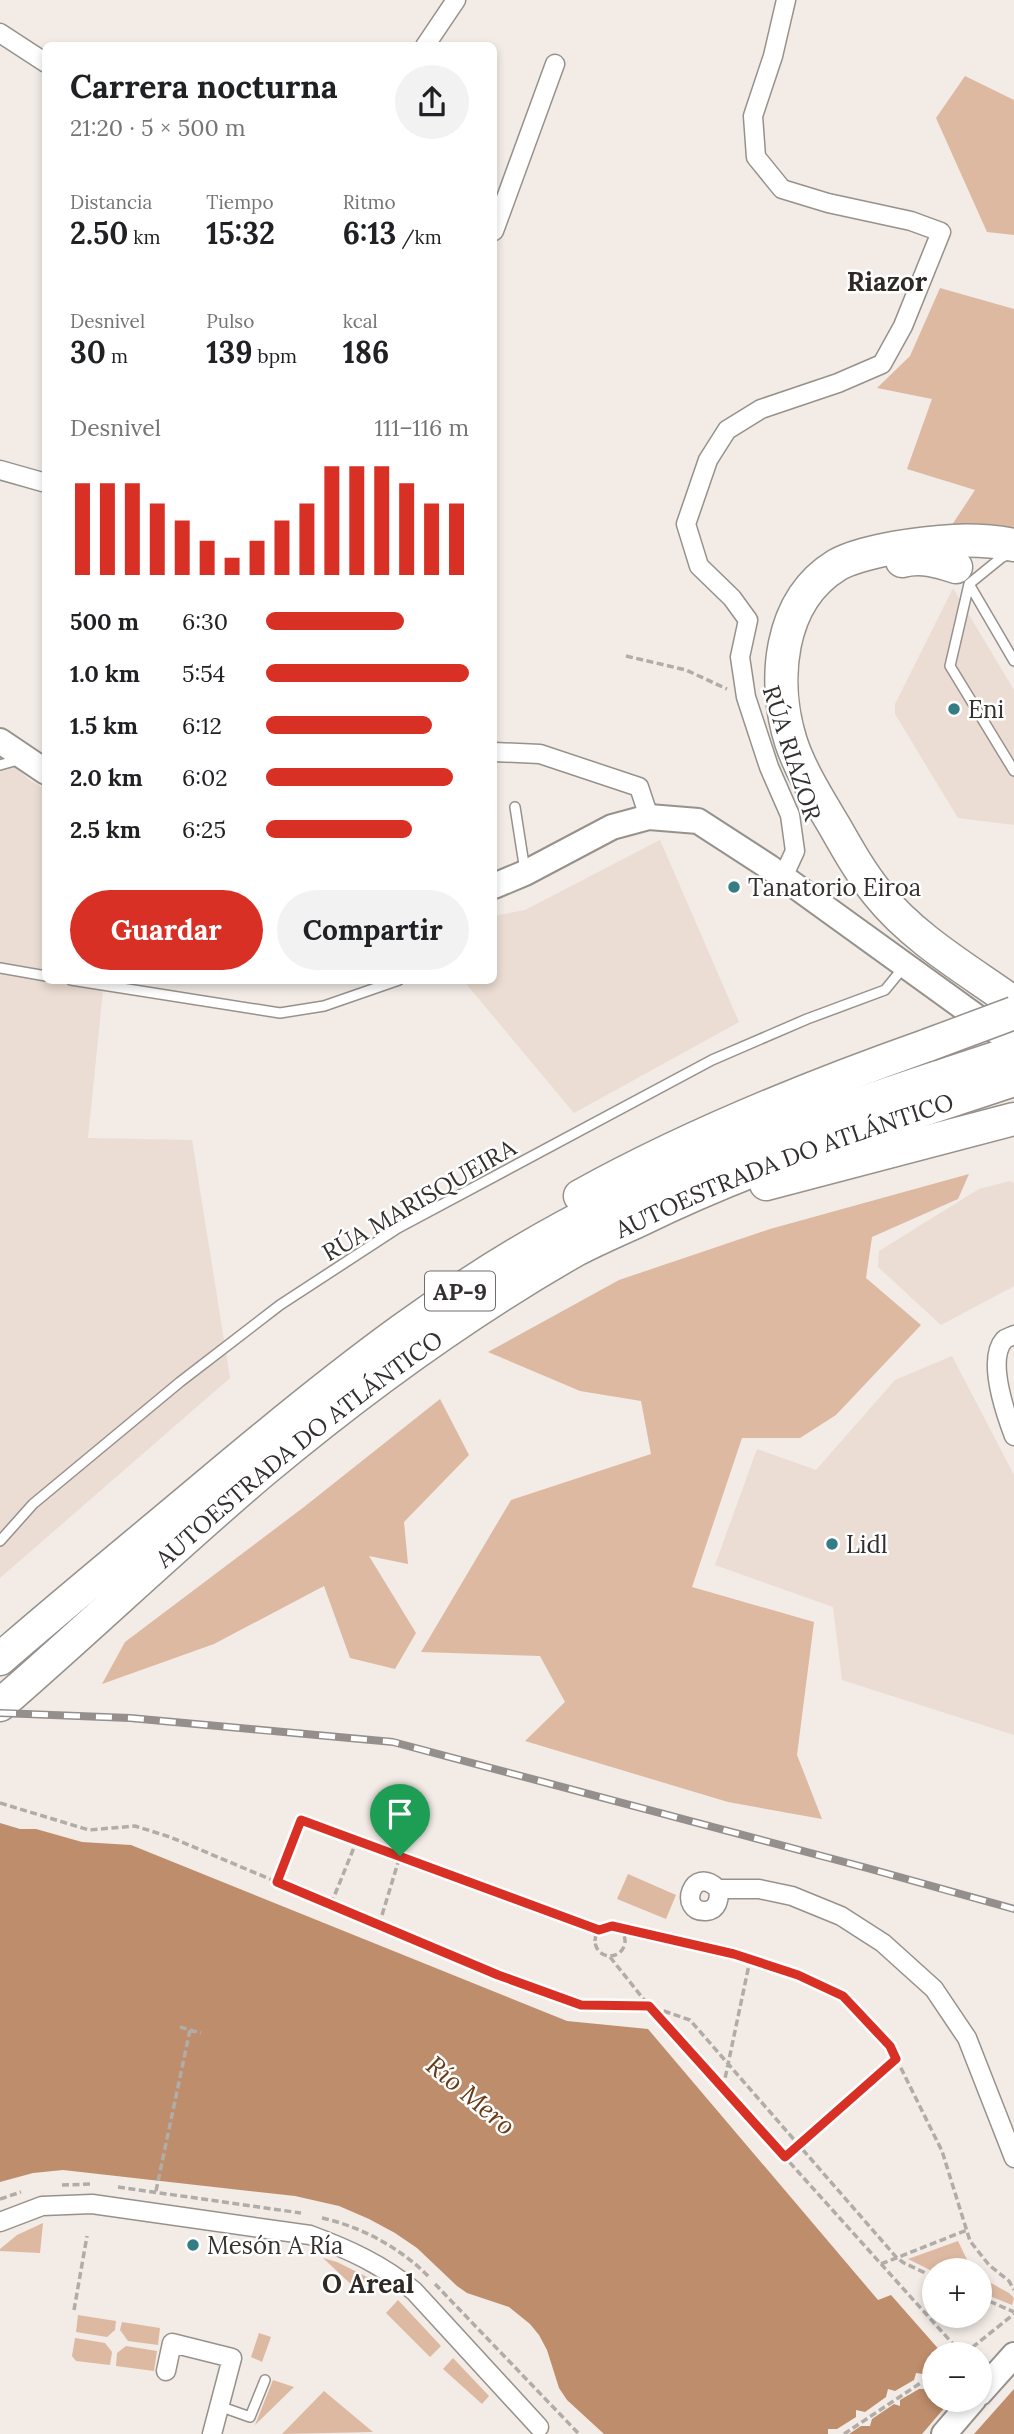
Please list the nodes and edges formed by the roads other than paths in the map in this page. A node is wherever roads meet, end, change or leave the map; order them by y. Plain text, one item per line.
1 (456, 0) edge
2 (786, 0) edge
3 (0, 33) edge
4 (428, 42) edge
5 (42, 60) edge
6 (555, 64) dead end
7 (497, 224) edge
8 (0, 470) edge
9 (42, 482) edge
10 (931, 541) junction
11 (1014, 545) edge
12 (1014, 552) edge
13 (962, 575) junction
14 (1014, 661) edge
15 (0, 741) edge
16 (497, 752) edge
17 (12, 762) edge
18 (42, 771) edge
19 (1014, 771) edge
20 (515, 807) dead end
21 (649, 817) junction
22 (525, 873) junction
23 (783, 877) junction
24 (497, 885) edge
25 (904, 967) junction
26 (0, 968) edge
27 (42, 975) edge
28 (95, 984) edge
29 (387, 984) edge
30 (1014, 985) edge
31 (1014, 1003) edge
32 (1014, 1013) edge
33 (1014, 1045) edge
34 (1014, 1052) edge
35 (1003, 1083) edge
36 (1014, 1119) edge
37 (679, 1200) junction
38 (423, 1315) junction
39 (1014, 1335) edge
40 (1014, 1436) edge
41 (1, 1538) edge
42 (0, 1659) edge
43 (0, 1705) edge
44 (718, 1889) dead end
45 (1014, 2158) edge
46 (0, 2222) edge
47 (1008, 2362) edge
48 (166, 2371) dead end
49 (265, 2380) dead end
50 (992, 2380) edge
51 (219, 2406) junction
52 (963, 2412) edge
53 (539, 2427) dead end
54 (212, 2434) edge
55 (944, 2434) edge

1 - 4 street
2 - 23 street, RÚA RIAZOR
3 - 5 street
6 - 7 street
8 - 9 street
10 - 11 highway
10 - 13 highway
10 - 31 highway
12 - 13 lane
13 - 14 lane
13 - 19 lane
13 - 30 highway
15 - 17 main road
16 - 21 street
17 - 18 main road
20 - 22 lane
21 - 22 main road
21 - 23 main road
22 - 24 main road
23 - 25 main road
25 - 33 main road
25 - 41 lane, RÚA MARISQUEIRA
26 - 27 lane
28 - 29 lane
32 - 38 highway, bridge
34 - 38 highway, AUTOESTRADA DO ATLÁNTICO / AP-9
35 - 37 highway, AUTOESTRADA DO ATLÁNTICO / AP-9
36 - 37 highway
37 - 43 highway, AUTOESTRADA DO ATLÁNTICO / AP-9
38 - 42 highway, AUTOESTRADA DO ATLÁNTICO / AP-9
39 - 40 street
44 - 45 street
46 - 53 street
47 - 50 main road
48 - 51 street
49 - 51 lane
51 - 54 street
52 - 55 main road

